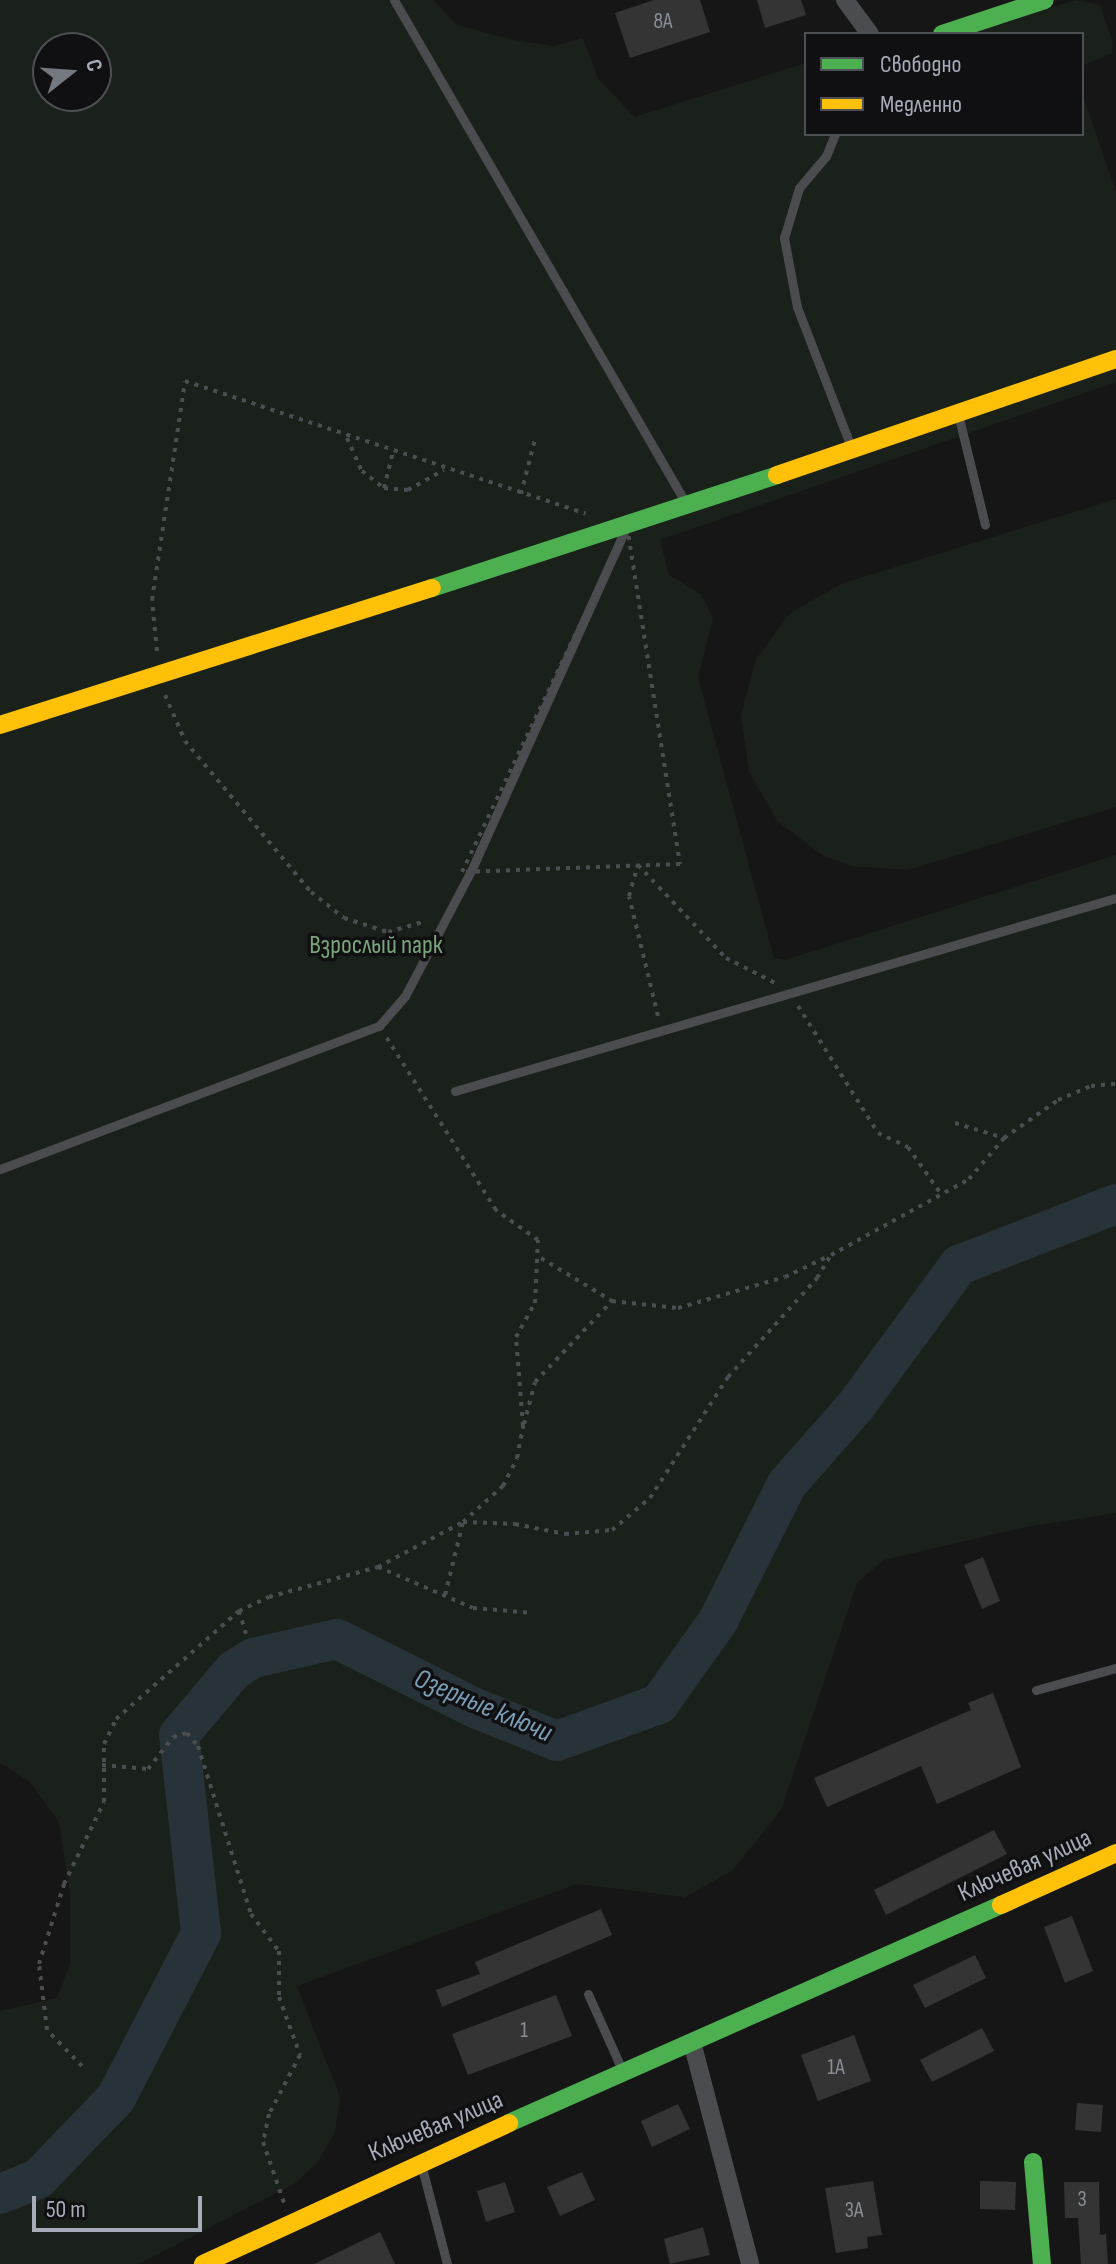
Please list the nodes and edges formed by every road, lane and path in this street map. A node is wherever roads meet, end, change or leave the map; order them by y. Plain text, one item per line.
1 (394, 0) edge
2 (845, 0) edge
3 (1045, 0) edge
4 (864, 32) edge
5 (948, 32) edge
6 (834, 136) edge
7 (1116, 359) edge
8 (957, 411) junction
9 (347, 438) junction
10 (535, 439) dead end
11 (851, 447) junction
12 (393, 452) junction
13 (444, 470) junction
14 (384, 488) junction
15 (521, 494) junction
16 (687, 505) junction
17 (597, 517) dead end
18 (619, 524) junction
19 (985, 525) dead end
20 (159, 674) junction
21 (0, 725) edge
22 (466, 872) junction
23 (455, 883) dead end
24 (1116, 898) edge
25 (433, 918) dead end
26 (379, 1026) junction
27 (1116, 1084) edge
28 (455, 1091) dead end
29 (955, 1123) dead end
30 (1004, 1138) junction
31 (0, 1169) edge
32 (831, 1255) junction
33 (541, 1258) junction
34 (612, 1301) junction
35 (523, 1426) junction
36 (463, 1522) junction
37 (378, 1567) junction
38 (445, 1595) junction
39 (239, 1611) junction
40 (533, 1613) dead end
41 (247, 1638) dead end
42 (1116, 1668) edge
43 (1036, 1690) dead end
44 (102, 1765) junction
45 (1116, 1853) edge
46 (588, 1994) dead end
47 (693, 2046) junction
48 (82, 2066) dead end
49 (625, 2075) junction
50 (421, 2160) junction
51 (1033, 2162) dead end
52 (291, 2220) junction
53 (203, 2264) edge
54 (447, 2264) edge
55 (750, 2264) edge
56 (1042, 2264) edge

1 - 16 lane
2 - 4 street
3 - 5 street
6 - 11 lane
7 - 8 street
8 - 11 street
8 - 19 lane
9 - 12 path
9 - 14 path
9 - 20 path
10 - 15 path
11 - 16 street
12 - 13 path
12 - 14 path
13 - 14 path
13 - 15 path
15 - 17 path
16 - 18 street
18 - 20 street
18 - 22 lane
18 - 22 path
20 - 21 street
20 - 25 path
22 - 23 path
22 - 26 lane
24 - 28 lane
26 - 31 lane
26 - 33 path
27 - 30 path
29 - 30 path
30 - 32 path
32 - 34 path
32 - 36 path
33 - 34 path
33 - 35 path
34 - 35 path
35 - 36 path
36 - 37 path
36 - 38 path
37 - 38 path
37 - 39 path
38 - 40 path
39 - 41 path
39 - 44 path
42 - 43 lane
44 - 48 path
44 - 52 path
45 - 47 street, Ключевая улица
46 - 49 lane
47 - 49 street, Ключевая улица
47 - 55 street
49 - 50 street, Ключевая улица
50 - 52 street, Ключевая улица
50 - 54 lane
51 - 56 street
52 - 53 street, Ключевая улица

